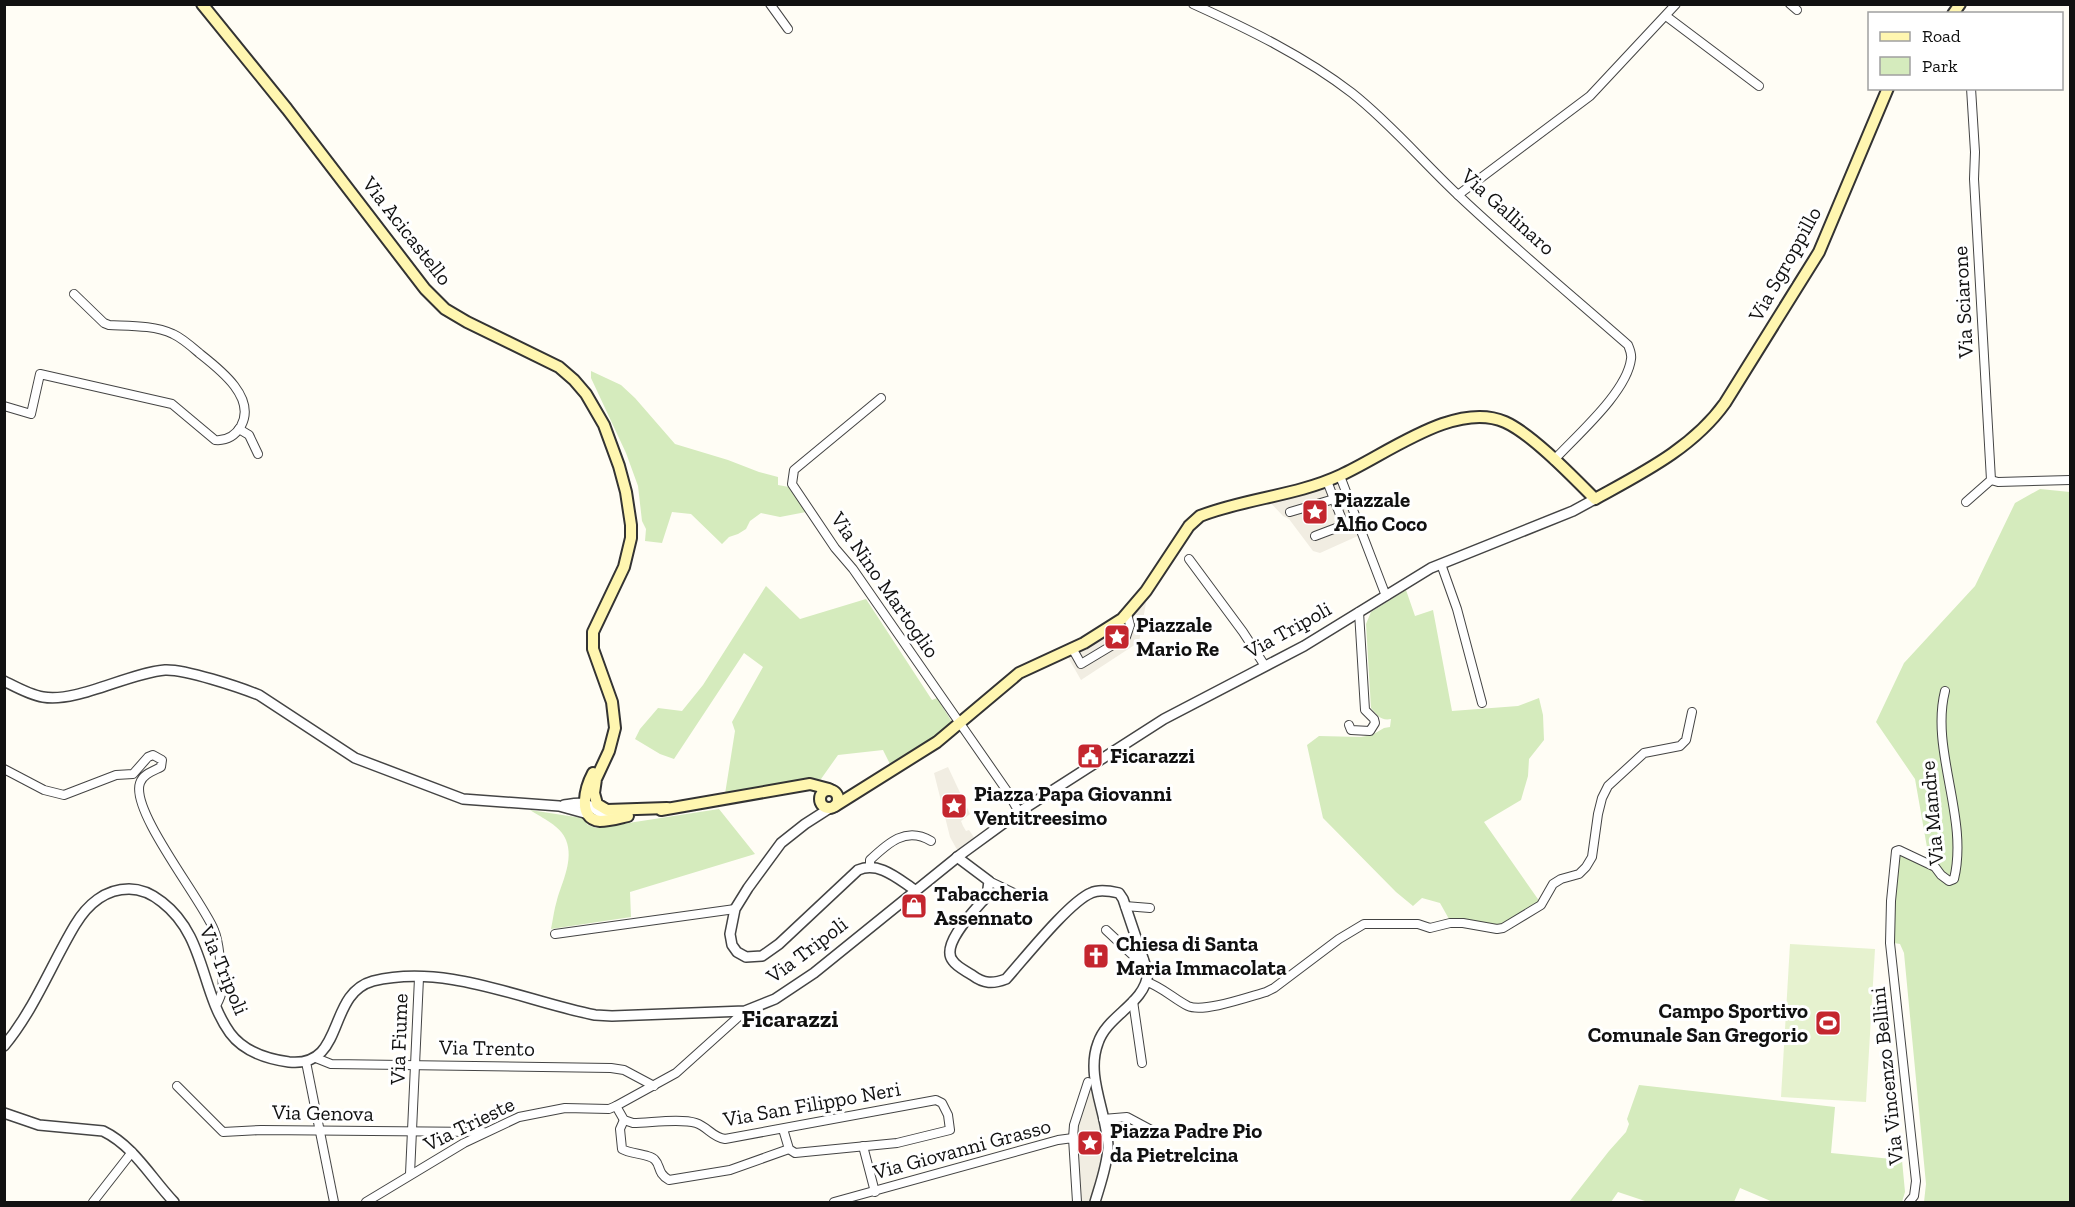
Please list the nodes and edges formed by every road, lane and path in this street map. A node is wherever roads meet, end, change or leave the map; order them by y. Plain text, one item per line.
1 (202, 4) edge
2 (770, 4) edge
3 (1194, 4) edge
4 (1676, 4) edge
5 (1790, 4) edge
6 (1797, 10) dead end
7 (1666, 16) junction
8 (788, 29) dead end
9 (1759, 86) dead end
10 (1887, 90) edge
11 (1971, 90) edge
12 (1458, 195) junction
13 (74, 294) dead end
14 (881, 398) dead end
15 (4, 406) edge
16 (1714, 418) joint
17 (239, 429) junction
18 (258, 454) dead end
19 (1554, 460) junction
20 (1340, 476) junction
21 (1991, 480) junction
22 (2070, 480) edge
23 (1327, 481) junction
24 (1595, 499) junction
25 (1334, 500) junction
26 (1966, 502) dead end
27 (1290, 512) dead end
28 (1315, 536) dead end
29 (1189, 559) dead end
30 (1441, 564) junction
31 (1386, 596) junction
32 (1359, 612) junction
33 (1127, 614) junction
34 (1072, 648) junction
35 (1265, 666) junction
36 (4, 681) edge
37 (1945, 692) dead end
38 (1482, 703) dead end
39 (1692, 712) dead end
40 (960, 724) junction
41 (1349, 725) dead end
42 (609, 751) junction
43 (4, 769) edge
44 (867, 786) junction
45 (795, 787) junction
46 (833, 791) junction
47 (819, 797) junction
48 (832, 807) junction
49 (667, 808) junction
50 (586, 809) junction
51 (650, 809) junction
52 (1019, 812) junction
53 (931, 841) dead end
54 (957, 857) junction
55 (870, 867) junction
56 (989, 881) junction
57 (915, 890) junction
58 (1014, 893) dead end
59 (1125, 906) junction
60 (1150, 908) dead end
61 (735, 909) junction
62 (1106, 930) dead end
63 (555, 933) dead end
64 (1890, 943) joint
65 (1144, 960) junction
66 (419, 978) junction
67 (1148, 982) junction
68 (1133, 1001) junction
69 (216, 1006) junction
70 (745, 1011) junction
71 (4, 1046) edge
72 (316, 1058) junction
73 (306, 1062) junction
74 (1142, 1063) dead end
75 (416, 1065) junction
76 (1088, 1082) dead end
77 (177, 1086) dead end
78 (654, 1086) junction
79 (616, 1106) junction
80 (4, 1113) edge
81 (1103, 1119) junction
82 (624, 1120) junction
83 (783, 1129) junction
84 (413, 1131) junction
85 (318, 1132) junction
86 (488, 1132) junction
87 (1155, 1132) dead end
88 (1073, 1138) junction
89 (863, 1146) junction
90 (789, 1149) junction
91 (132, 1152) junction
92 (410, 1174) junction
93 (875, 1192) junction
94 (93, 1203) edge
95 (174, 1203) edge
96 (334, 1203) edge
97 (366, 1203) edge
98 (834, 1203) edge
99 (1077, 1203) edge
100 (1095, 1203) edge
101 (1909, 1203) edge

1 - 42 main road, Via Acicastello
2 - 8 street
3 - 12 street, Via Gallinaro
4 - 7 street
5 - 6 street
7 - 9 street
7 - 12 street
10 - 16 main road, Via Sgroppillo
11 - 21 street, Via Sciarone
12 - 19 street, Via Gallinaro
13 - 17 street
14 - 40 street, Via Nino Martoglio
15 - 17 street
16 - 24 main road, Via Tripoli
17 - 18 street
19 - 20 main road
19 - 24 main road
20 - 23 main road
20 - 31 street
21 - 22 street
21 - 26 street
23 - 25 street
23 - 33 main road
24 - 30 street, Via Tripoli
25 - 27 street
25 - 28 street
29 - 35 street
30 - 31 street, Via Tripoli
30 - 38 street
31 - 32 street, Via Tripoli
32 - 35 street, Via Tripoli
32 - 41 street
33 - 34 main road
33 - 34 street
34 - 40 main road
35 - 52 street, Via Tripoli
36 - 50 street
37 - 64 street, Via Mandre
39 - 67 street
40 - 44 main road
40 - 52 street, Via Nino Martoglio
42 - 50 main road
42 - 51 main road
43 - 69 street
44 - 46 main road
44 - 48 main road
45 - 46 main road
45 - 47 main road
45 - 49 main road
46 - 47 main road
46 - 48 main road
47 - 48 main road
48 - 61 street
49 - 50 main road
49 - 51 main road
50 - 51 street
52 - 54 street, Via Tripoli
53 - 55 street
54 - 56 street
54 - 57 street, Via Tripoli
55 - 57 street
55 - 61 street
56 - 58 street
56 - 59 street
57 - 70 street, Via Tripoli
59 - 60 street
59 - 65 street
61 - 63 street
62 - 65 street
64 - 101 street, Via Vincenzo Bellini
65 - 67 street
66 - 70 street, Via Tripoli
66 - 72 street, Via Tripoli
66 - 75 street, Via Fiume
67 - 68 street
68 - 74 street
68 - 81 street
69 - 71 street, Via Tripoli
69 - 73 street, Via Tripoli
70 - 78 street, Via Trieste
72 - 73 street, Via Tripoli
72 - 75 street, Via Trento
73 - 85 street
75 - 78 street, Via Trento
75 - 84 street, Via Fiume
76 - 88 street
77 - 85 street, Via Genova
78 - 79 street, Via Trieste
79 - 82 street
79 - 86 street, Via Trieste
80 - 91 street
81 - 87 street
81 - 100 street
82 - 83 street, Via San Filippo Neri
82 - 90 street
83 - 89 street, Via San Filippo Neri
83 - 90 street
84 - 85 street, Via Genova
84 - 86 street, Via Genova
84 - 92 street, Via Fiume
85 - 96 street
86 - 92 street, Via Trieste
88 - 93 street, Via Giovanni Grasso
88 - 99 street, Via Giovanni Grasso
89 - 90 street
89 - 93 street
91 - 94 street
91 - 95 street
92 - 97 street, Via Trieste
93 - 98 street, Via Giovanni Grasso

